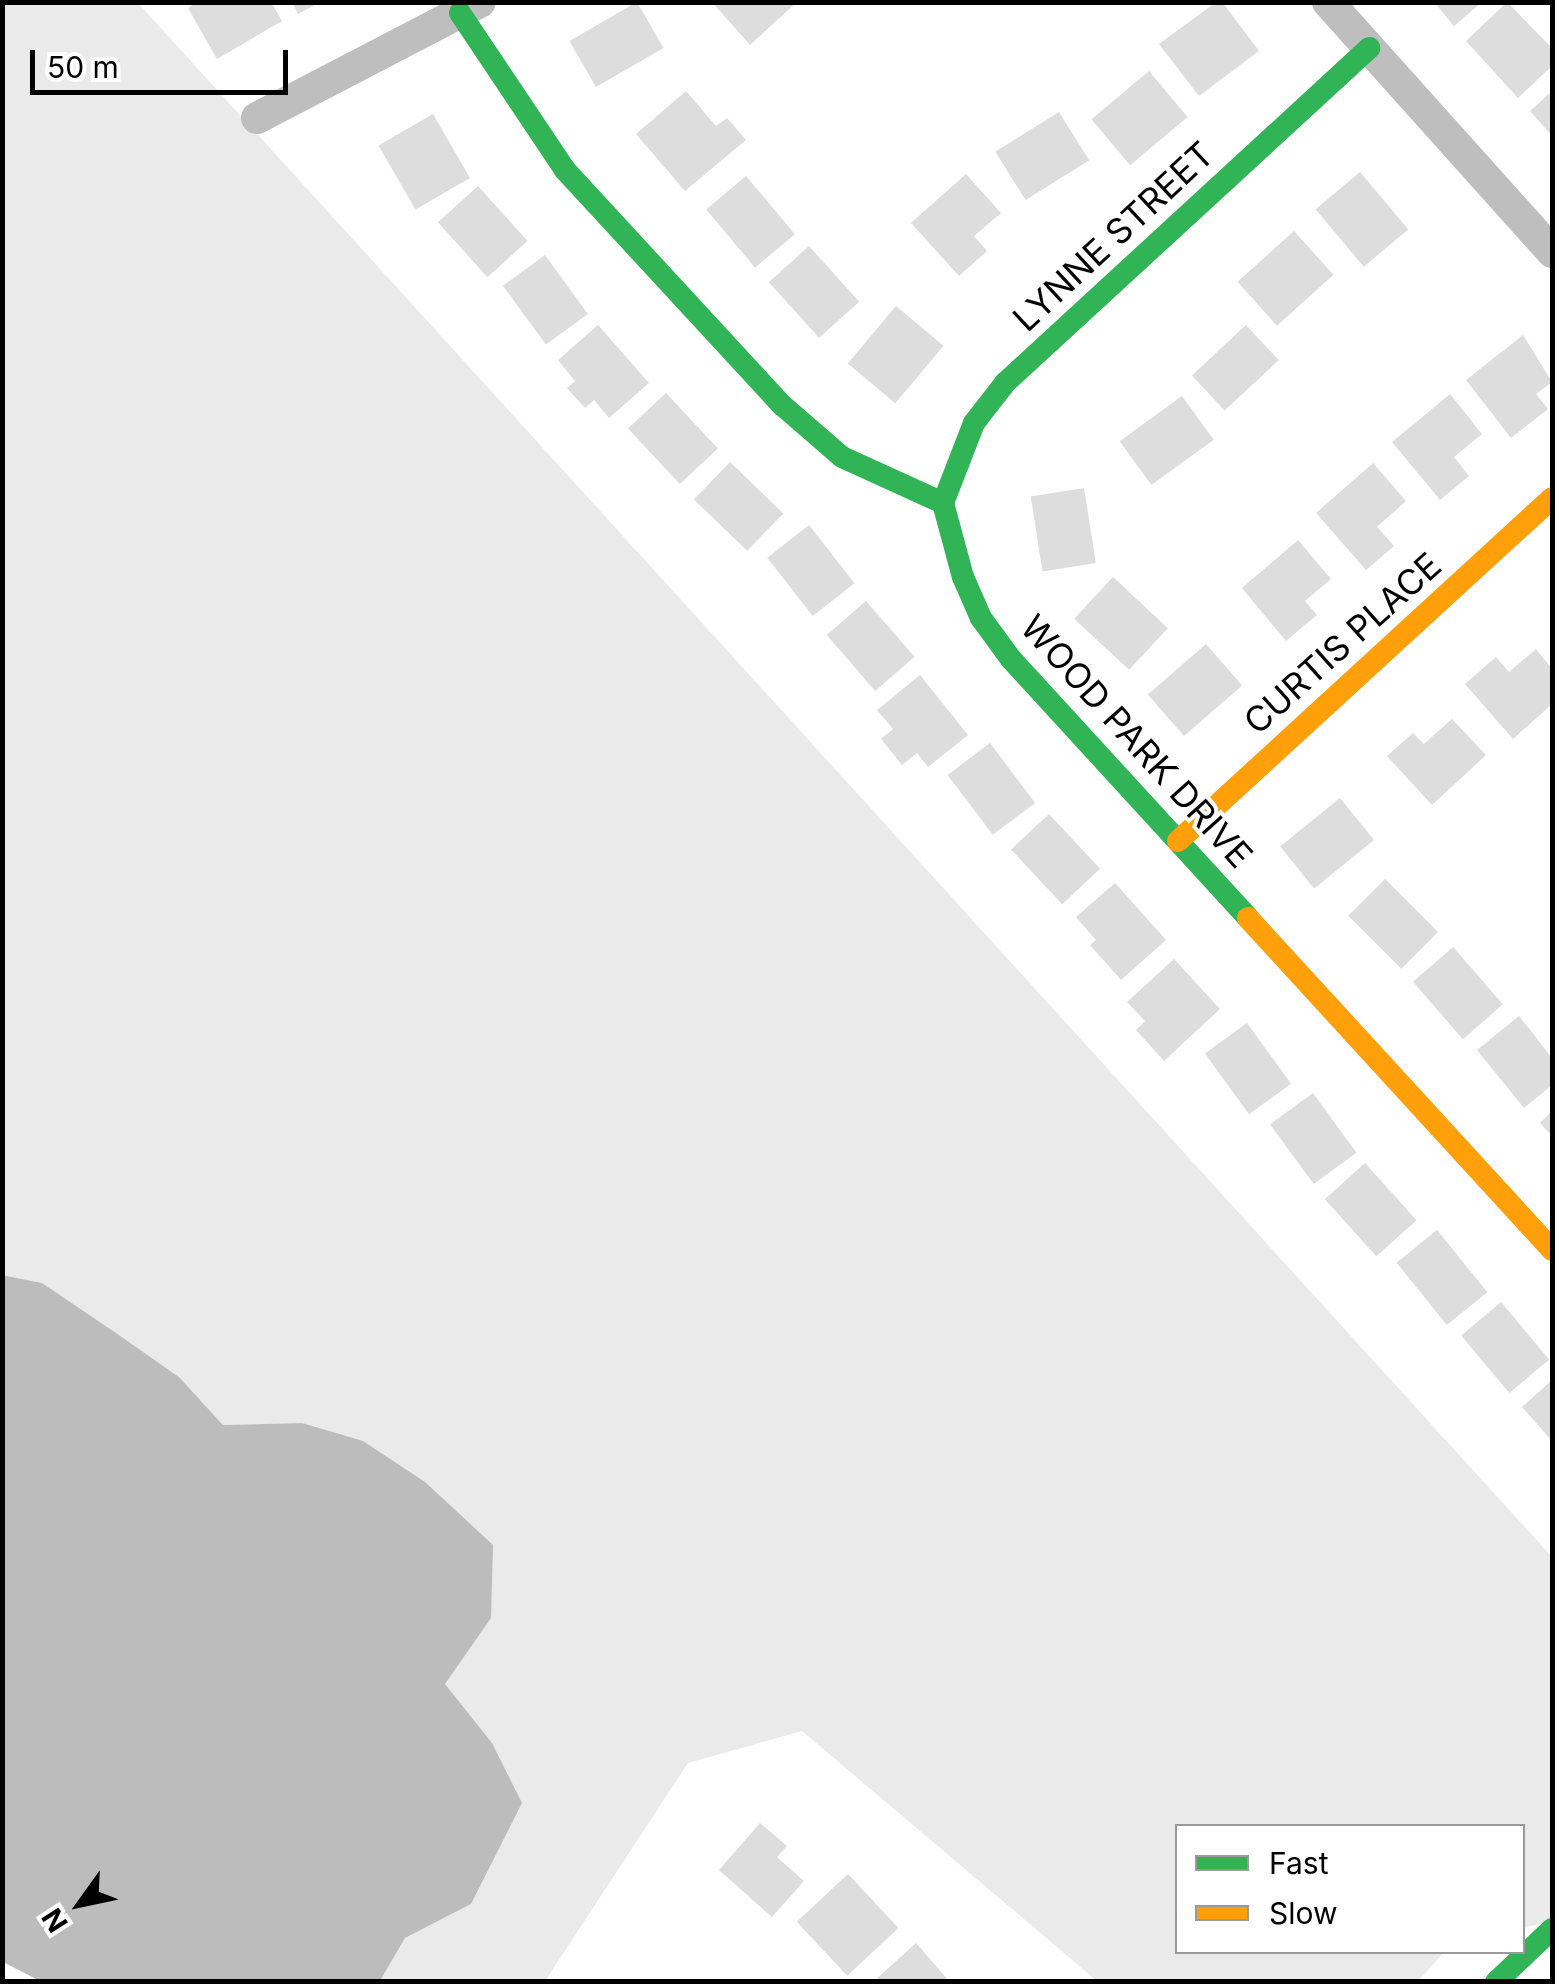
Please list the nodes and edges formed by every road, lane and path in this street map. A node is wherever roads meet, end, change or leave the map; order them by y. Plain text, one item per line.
1 (1328, 2) edge
2 (470, 8) edge
3 (1369, 48) junction
4 (257, 118) dead end
5 (1552, 252) edge
6 (1552, 498) edge
7 (942, 503) junction
8 (1178, 841) junction
9 (1552, 1250) edge
10 (1552, 1928) edge
11 (1496, 1982) edge

1 - 3 street
2 - 4 street
2 - 7 street
3 - 5 street
3 - 7 street, LYNNE STREET
6 - 8 street, CURTIS PLACE
7 - 8 street, WOOD PARK DRIVE
8 - 9 street, WOOD PARK DRIVE
10 - 11 street

